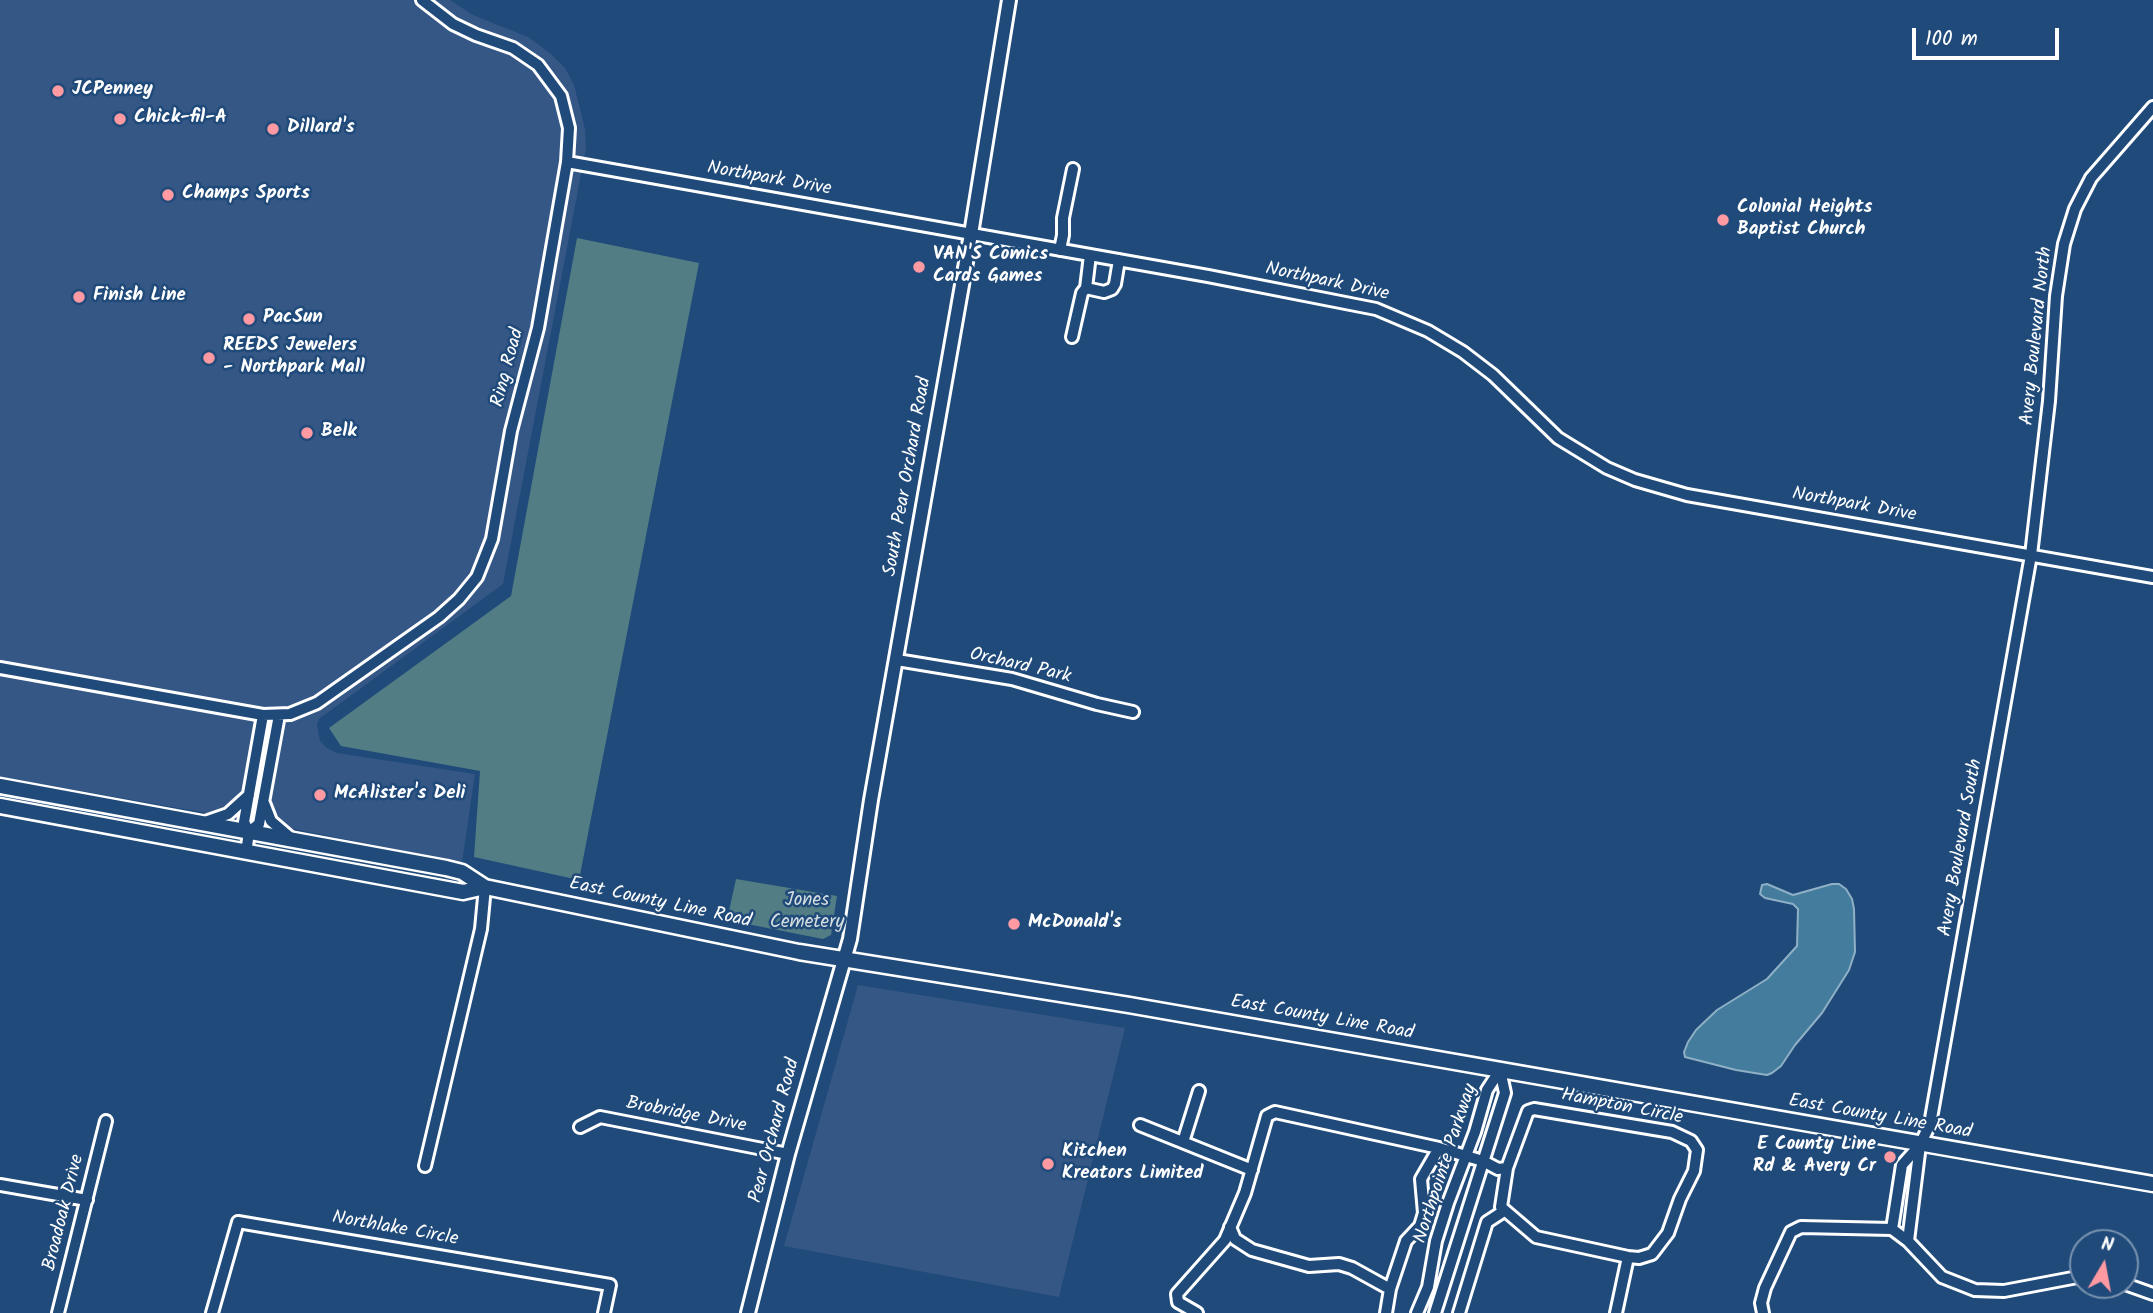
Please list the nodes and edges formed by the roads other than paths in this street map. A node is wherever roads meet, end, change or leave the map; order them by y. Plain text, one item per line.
1 (422, 0) edge
2 (1009, 0) edge
3 (2153, 107) edge
4 (567, 162) junction
5 (1073, 169) dead end
6 (971, 234) junction
7 (1060, 250) junction
8 (1090, 255) junction
9 (1119, 260) junction
10 (1086, 288) junction
11 (1072, 337) dead end
12 (2031, 555) junction
13 (2153, 577) edge
14 (897, 660) junction
15 (0, 668) edge
16 (1133, 712) dead end
17 (263, 715) junction
18 (279, 715) junction
19 (0, 786) edge
20 (249, 794) junction
21 (264, 801) junction
22 (0, 806) edge
23 (201, 824) junction
24 (249, 832) junction
25 (294, 840) junction
26 (246, 853) junction
27 (485, 887) junction
28 (844, 959) junction
29 (1500, 1070) junction
30 (1199, 1091) dead end
31 (106, 1121) dead end
32 (1140, 1125) dead end
33 (580, 1127) dead end
34 (1183, 1142) junction
35 (1920, 1145) junction
36 (1439, 1148) junction
37 (788, 1154) junction
38 (1465, 1157) junction
39 (1483, 1161) junction
40 (425, 1166) dead end
41 (1507, 1168) junction
42 (1252, 1170) junction
43 (2153, 1184) edge
44 (0, 1185) edge
45 (87, 1200) junction
46 (1504, 1211) junction
47 (1230, 1227) junction
48 (1892, 1229) junction
49 (1908, 1241) junction
50 (1628, 1257) junction
51 (2069, 1279) edge
52 (1390, 1289) junction
53 (58, 1313) edge
54 (212, 1313) edge
55 (604, 1313) edge
56 (748, 1313) edge
57 (1197, 1313) edge
58 (1386, 1313) edge
59 (1417, 1313) edge
60 (1435, 1313) edge
61 (1459, 1313) edge
62 (1616, 1313) edge
63 (1763, 1313) edge

1 - 4 street, Ring Road
2 - 6 street, South Pear Orchard Road
3 - 12 street, Avery Boulevard North
4 - 6 street, Northpark Drive
4 - 18 street, Ring Road
5 - 7 street
6 - 7 street, Northpark Drive
6 - 14 street, South Pear Orchard Road
7 - 8 street, Northpark Drive
8 - 9 street, Northpark Drive
8 - 10 street
9 - 10 street
9 - 12 street, Northpark Drive
10 - 11 street
12 - 13 street, Northpark Drive
12 - 35 street, Avery Boulevard South
14 - 16 street, Orchard Park
14 - 28 street, South Pear Orchard Road
15 - 17 street, Ring Road
17 - 18 street, Ring Road
17 - 20 street
18 - 21 street
19 - 23 main road, East County Line Road
20 - 23 street
20 - 24 street
21 - 24 street
21 - 25 street
22 - 26 main road, East County Line Road
23 - 24 main road, East County Line Road
24 - 25 main road, East County Line Road
24 - 26 street
25 - 27 main road, East County Line Road
26 - 27 main road, East County Line Road
27 - 28 main road, East County Line Road
27 - 40 street
28 - 29 main road, East County Line Road
28 - 37 street, Pear Orchard Road
29 - 35 main road, East County Line Road
29 - 38 street, Northpointe Parkway
29 - 39 street, Northpointe Parkway
30 - 34 street
31 - 45 street, Broadoak Drive
32 - 34 street
33 - 37 street, Brobridge Drive
34 - 42 street
35 - 43 main road, East County Line Road
35 - 48 street
35 - 49 street
36 - 38 street
36 - 42 street
36 - 52 street
37 - 56 street, Pear Orchard Road
38 - 39 street
38 - 59 street, Northpointe Parkway
39 - 41 street
39 - 60 street, Northpointe Parkway
41 - 46 street, Hampton Circle
41 - 50 street, Hampton Circle
42 - 47 street
44 - 45 street
45 - 53 street, Broadoak Drive
46 - 50 street
46 - 61 street
47 - 52 street
47 - 57 street
48 - 49 street
48 - 63 street
49 - 51 street
50 - 62 street
52 - 58 street
54 - 55 street, Northlake Circle

